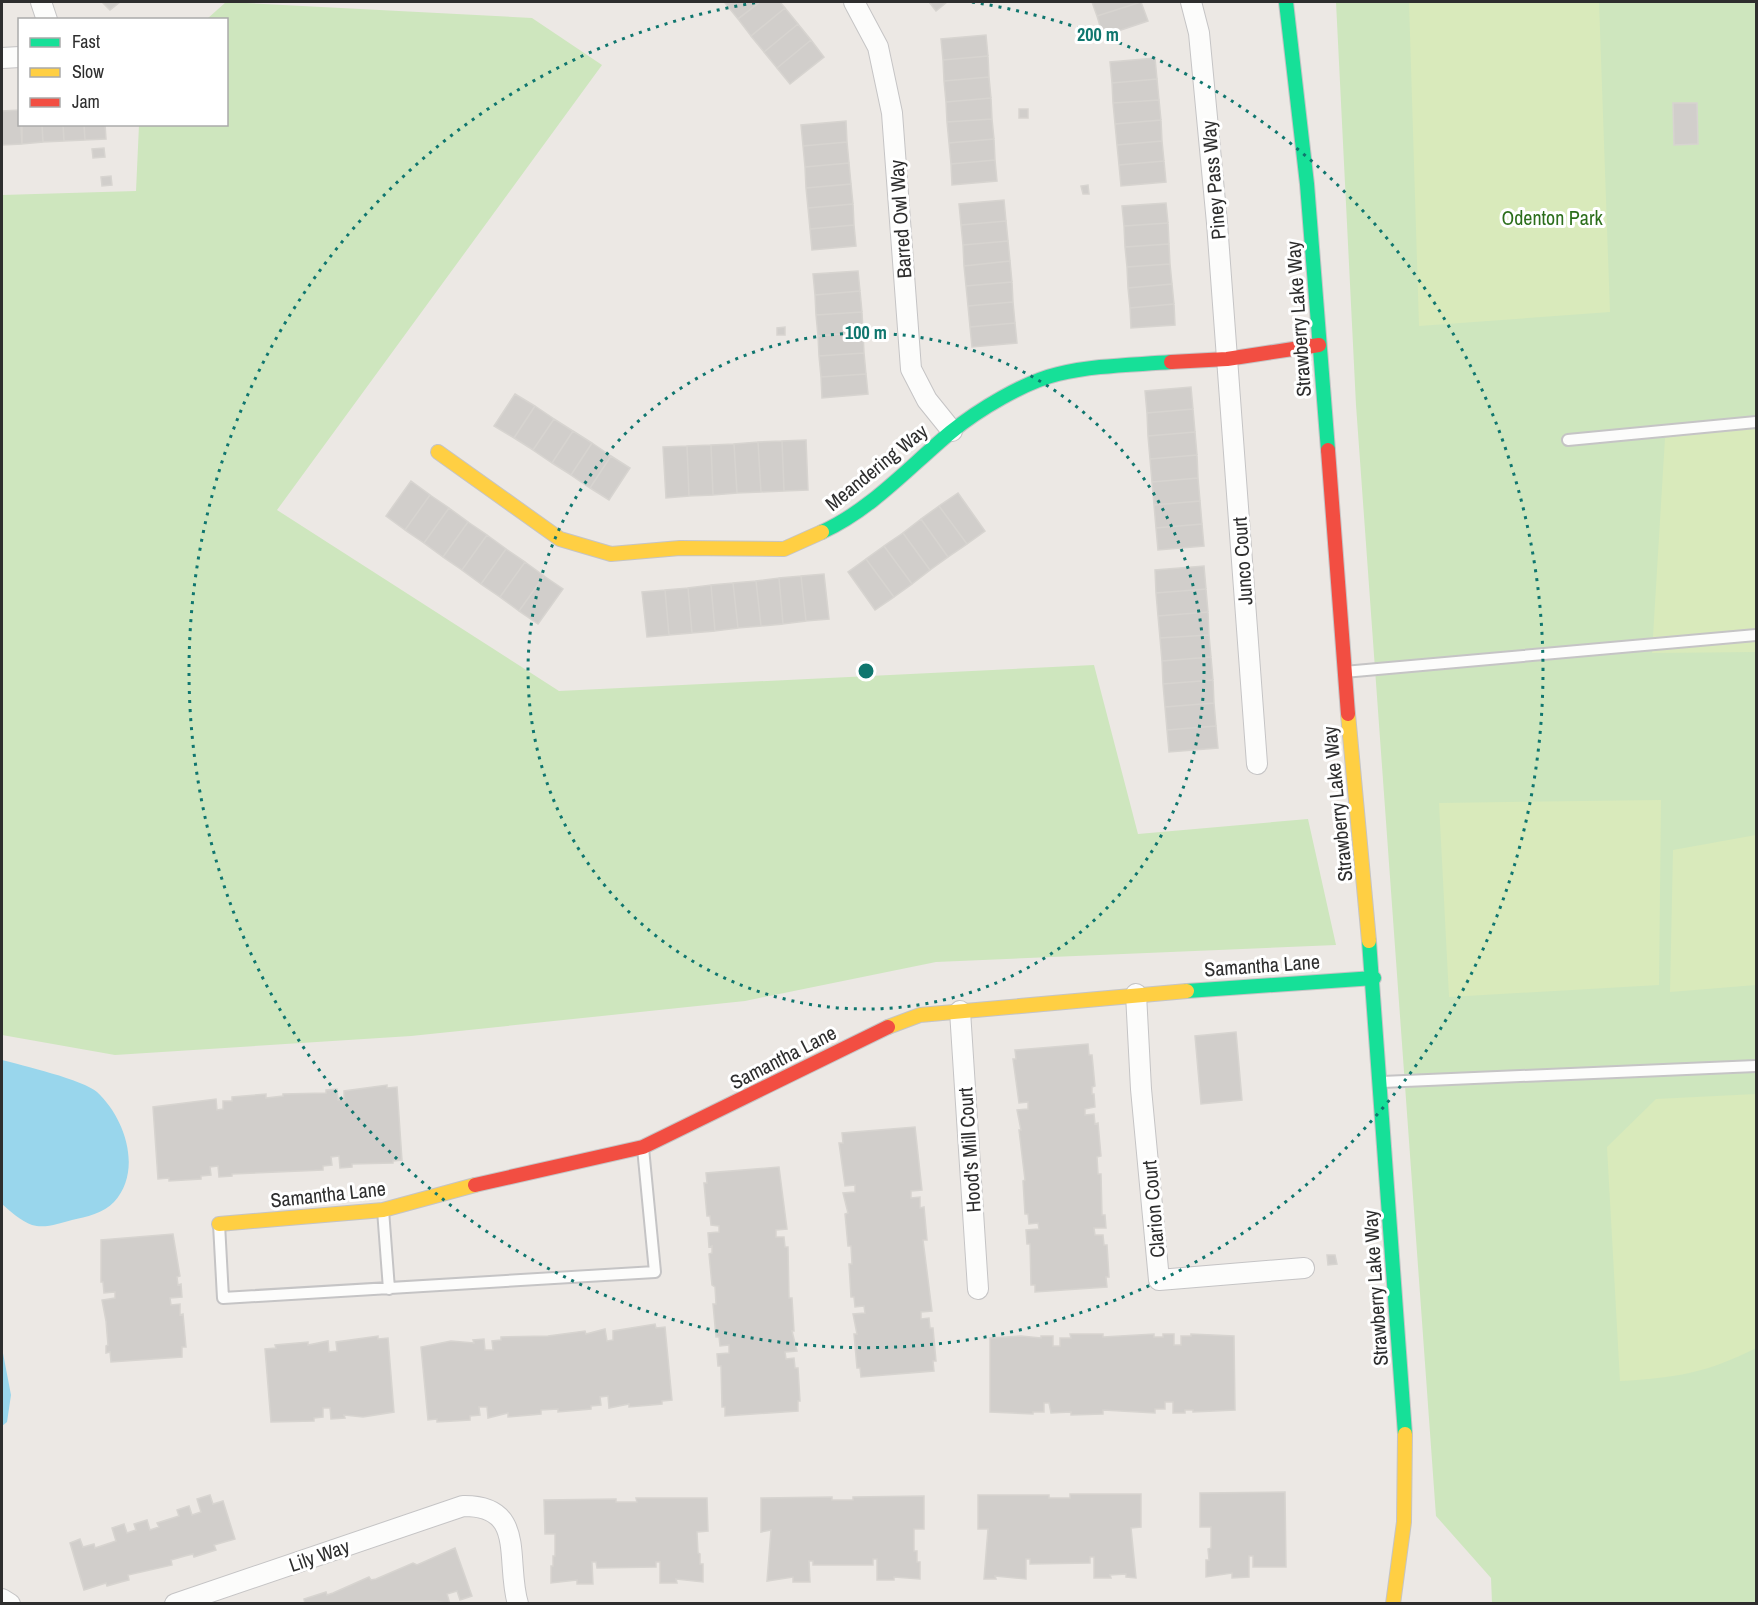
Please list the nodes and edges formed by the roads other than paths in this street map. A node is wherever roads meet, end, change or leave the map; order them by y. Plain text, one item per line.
1 (41, 2) edge
2 (854, 2) edge
3 (1191, 2) edge
4 (1286, 2) edge
5 (46, 18) edge
6 (18, 57) edge
7 (2, 58) edge
8 (1319, 345) junction
9 (1227, 359) junction
10 (1756, 422) edge
11 (952, 431) junction
12 (1568, 440) dead end
13 (438, 452) dead end
14 (1756, 635) edge
15 (1344, 672) junction
16 (1257, 764) dead end
17 (1374, 978) junction
18 (1136, 994) junction
19 (960, 1011) junction
20 (1756, 1066) edge
21 (1382, 1082) junction
22 (643, 1147) junction
23 (383, 1210) junction
24 (219, 1224) joint
25 (1304, 1268) dead end
26 (389, 1289) junction
27 (978, 1289) dead end
28 (2, 1599) edge
29 (10, 1604) edge
30 (175, 1604) edge
31 (518, 1604) edge
32 (1393, 1604) edge

1 - 5 street
2 - 11 street, Barred Owl Way
3 - 9 street, Piney Pass Way
4 - 8 street, Strawberry Lake Way
6 - 7 street
8 - 9 street, Meandering Way
8 - 15 street, Strawberry Lake Way
9 - 11 street, Meandering Way
9 - 16 street, Junco Court
10 - 12 lane
11 - 13 street, Meandering Way
14 - 15 lane
15 - 17 street, Strawberry Lake Way
17 - 18 street, Samantha Lane
17 - 21 street, Strawberry Lake Way
18 - 19 street, Samantha Lane
18 - 25 street, Clarion Court
19 - 22 street, Samantha Lane
19 - 27 street, Hood's Mill Court
20 - 21 lane
21 - 32 street, Strawberry Lake Way
22 - 23 street, Samantha Lane
22 - 26 lane
23 - 24 street, Samantha Lane
23 - 26 lane
24 - 26 lane
28 - 29 street
30 - 31 street, Lily Way

